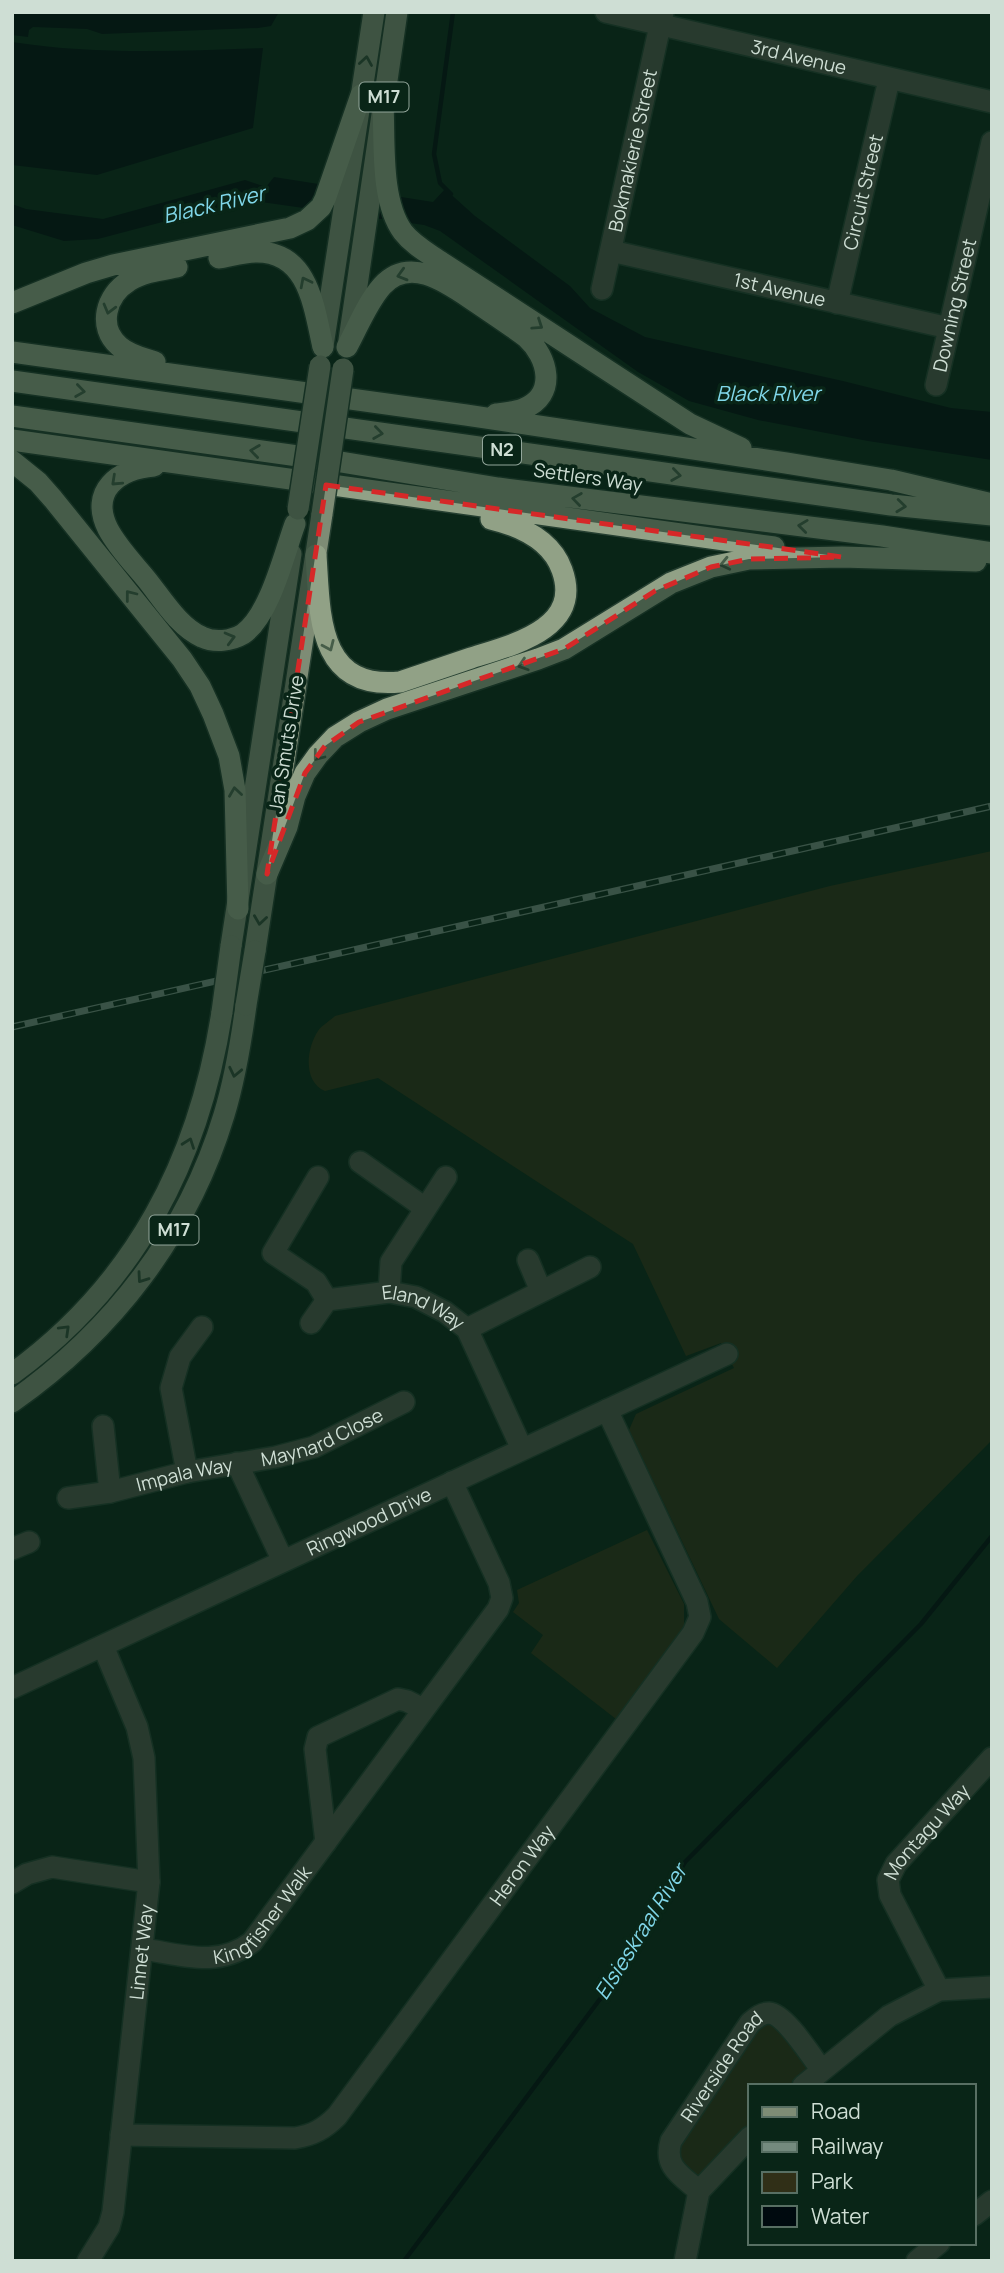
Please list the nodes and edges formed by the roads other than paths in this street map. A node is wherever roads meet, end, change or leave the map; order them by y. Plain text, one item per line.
1 (374, 12) edge
2 (397, 12) edge
3 (606, 12) edge
4 (662, 19) edge
5 (889, 80) junction
6 (361, 96) joint
7 (992, 102) edge
8 (383, 104) joint
9 (992, 142) edge
10 (340, 179) junction
11 (380, 186) junction
12 (611, 251) junction
13 (601, 289) dead end
14 (12, 303) edge
15 (837, 303) junction
16 (949, 328) junction
17 (348, 347) junction
18 (12, 352) edge
19 (321, 356) junction
20 (217, 380) junction
21 (12, 382) edge
22 (936, 385) dead end
23 (466, 415) junction
24 (12, 416) edge
25 (12, 440) edge
26 (12, 461) edge
27 (786, 463) junction
28 (180, 464) junction
29 (405, 496) junction
30 (992, 504) edge
31 (992, 515) edge
32 (296, 517) junction
33 (992, 553) edge
34 (316, 555) junction
35 (842, 557) junction
36 (992, 561) edge
37 (267, 874) junction
38 (238, 909) junction
39 (360, 1162) dead end
40 (318, 1177) dead end
41 (446, 1177) dead end
42 (425, 1208) junction
43 (528, 1261) dead end
44 (590, 1267) dead end
45 (541, 1290) junction
46 (389, 1292) junction
47 (327, 1300) junction
48 (311, 1323) dead end
49 (202, 1326) dead end
50 (467, 1329) junction
51 (727, 1354) dead end
52 (12, 1374) edge
53 (12, 1402) edge
54 (404, 1402) dead end
55 (607, 1410) junction
56 (103, 1426) dead end
57 (522, 1449) junction
58 (237, 1464) junction
59 (187, 1472) junction
60 (452, 1482) junction
61 (110, 1492) junction
62 (68, 1498) dead end
63 (283, 1561) junction
64 (103, 1646) junction
65 (12, 1688) edge
66 (422, 1709) junction
67 (992, 1758) edge
68 (326, 1842) junction
69 (12, 1882) edge
70 (149, 1882) junction
71 (143, 1949) junction
72 (992, 1987) edge
73 (939, 1990) junction
74 (821, 2069) junction
75 (805, 2084) edge
76 (121, 2135) junction
77 (748, 2139) edge
78 (699, 2191) junction
79 (992, 2201) edge
80 (976, 2213) edge
81 (937, 2245) edge
82 (88, 2261) edge
83 (685, 2261) edge
84 (917, 2261) edge

6 -> 1 main road, M17
2 - 8 main road, M17
3 - 4 street, 3rd Avenue
4 - 5 street, 3rd Avenue
4 - 12 street, Bokmakierie Street
5 - 7 street, 3rd Avenue
5 - 15 street, Circuit Street
6 - 10 highway
8 - 11 highway
9 - 16 street, Downing Street
10 - 14 highway
10 - 19 main road, Jan Smuts Drive / M17
11 - 17 main road, Jan Smuts Drive / M17
11 -> 27 highway
12 - 13 street, Bokmakierie Street
12 - 15 street, 1st Avenue
15 - 16 street, 1st Avenue
16 - 22 street, Downing Street
23 -> 17 highway
17 - 34 main road, Jan Smuts Drive / M17, bridge
18 - 20 highway
19 -> 20 highway
19 - 32 main road, Jan Smuts Drive / M17, bridge
20 - 23 highway
21 -> 31 highway, Settlers Way / N2
23 - 27 highway
33 -> 24 highway, Settlers Way / N2
25 - 28 highway
38 -> 26 highway
27 - 30 highway
28 - 29 highway
28 -> 32 highway
34 -> 29 highway
29 - 35 highway
32 - 38 main road, Jan Smuts Drive / M17
34 - 37 main road, Jan Smuts Drive / M17
35 - 36 highway
35 -> 37 highway
37 -> 53 main road, Jan Smuts Drive / M17, bridge
52 -> 38 main road, Jan Smuts Drive / M17, bridge
39 - 42 street
40 - 47 street
41 - 42 street
42 - 46 street
43 - 45 street
44 - 45 street
45 - 50 street
46 - 47 street, Eland Way
46 - 50 street, Eland Way
47 - 48 street
49 - 59 street
50 - 57 street, Eland Way
51 - 55 street, Ringwood Drive
54 - 58 street, Maynard Close
55 - 57 street, Ringwood Drive
55 - 76 street, Heron Way
56 - 61 street, Impala Way
57 - 60 street, Ringwood Drive
58 - 59 street, Impala Way
58 - 63 street, Impala Way
59 - 61 street, Impala Way
60 - 63 street, Ringwood Drive
60 - 66 street, Kingfisher Walk
61 - 62 street, Impala Way
63 - 64 street, Ringwood Drive
64 - 65 street, Ringwood Drive
64 - 70 street, Linnet Way
66 - 68 street, Kingfisher Walk
66 - 68 street, Kingfisher Walk
67 - 73 street, Montagu Way
68 - 71 street, Kingfisher Walk
69 - 70 street
70 - 71 street, Linnet Way
71 - 76 street, Linnet Way
72 - 73 street
73 - 74 street
74 - 75 street
74 - 78 street, Riverside Road
76 - 82 street, Linnet Way
77 - 78 street
78 - 83 street
79 - 80 street
81 - 84 street

